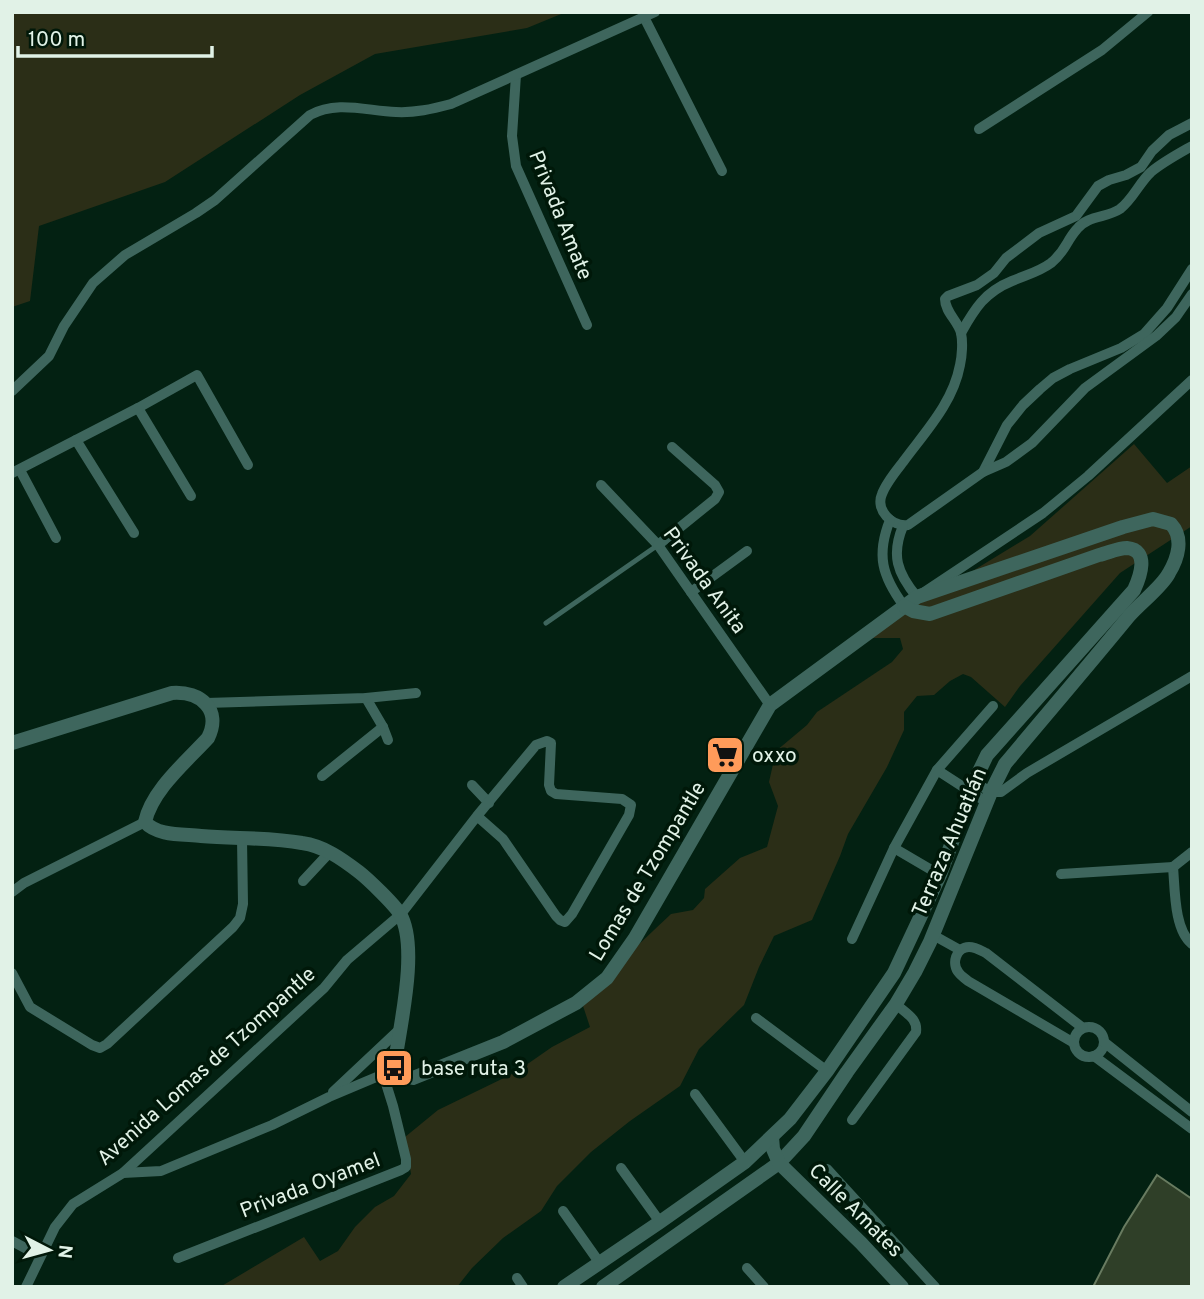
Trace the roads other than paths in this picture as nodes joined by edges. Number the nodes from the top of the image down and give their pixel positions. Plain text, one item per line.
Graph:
1 (1148, 12) edge
2 (649, 15) edge
3 (516, 75) junction
4 (1192, 123) edge
5 (979, 129) dead end
6 (1192, 146) edge
7 (1146, 170) junction
8 (722, 171) dead end
9 (1079, 220) junction
10 (1192, 269) edge
11 (977, 285) junction
12 (1192, 294) edge
13 (986, 295) junction
14 (1167, 308) junction
15 (1176, 317) junction
16 (587, 325) dead end
17 (961, 332) junction
18 (1192, 380) edge
19 (12, 391) edge
20 (138, 408) junction
21 (76, 440) junction
22 (671, 447) dead end
23 (248, 465) dead end
24 (16, 471) edge
25 (983, 472) junction
26 (601, 485) dead end
27 (191, 496) dead end
28 (895, 523) junction
29 (134, 533) dead end
30 (56, 538) dead end
31 (658, 545) junction
32 (747, 551) dead end
33 (691, 592) junction
34 (917, 597) junction
35 (904, 606) junction
36 (545, 623) dead end
37 (1192, 676) edge
38 (416, 693) dead end
39 (366, 698) junction
40 (206, 703) junction
41 (770, 705) junction
42 (993, 706) dead end
43 (383, 727) junction
44 (388, 740) dead end
45 (12, 743) edge
46 (937, 770) junction
47 (322, 776) dead end
48 (472, 785) dead end
49 (972, 787) junction
50 (989, 798) junction
51 (489, 803) junction
52 (477, 816) junction
53 (145, 822) junction
54 (243, 839) junction
55 (894, 848) junction
56 (330, 852) junction
57 (1192, 852) edge
58 (1173, 867) junction
59 (1061, 874) dead end
60 (940, 875) junction
61 (303, 881) dead end
62 (12, 892) edge
63 (401, 914) junction
64 (852, 939) dead end
65 (931, 939) junction
66 (1192, 944) edge
67 (958, 954) junction
68 (12, 973) edge
69 (896, 1004) junction
70 (756, 1018) dead end
71 (1083, 1027) junction
72 (400, 1029) junction
73 (1104, 1042) junction
74 (1074, 1043) junction
75 (1094, 1056) junction
76 (827, 1070) junction
77 (392, 1073) junction
78 (695, 1094) dead end
79 (329, 1097) junction
80 (1192, 1112) edge
81 (790, 1119) junction
82 (852, 1120) dead end
83 (1192, 1129) edge
84 (804, 1136) junction
85 (772, 1137) junction
86 (745, 1162) junction
87 (779, 1163) junction
88 (621, 1168) dead end
89 (827, 1170) dead end
90 (122, 1173) junction
91 (563, 1212) dead end
92 (660, 1222) junction
93 (12, 1241) edge
94 (40, 1256) junction
95 (178, 1258) dead end
96 (599, 1262) junction
97 (747, 1268) dead end
98 (26, 1287) edge
99 (564, 1287) edge
100 (603, 1287) edge
101 (764, 1287) edge
102 (902, 1287) edge
103 (935, 1287) edge

1 - 5 street
2 - 3 street
2 - 8 street
3 - 16 street, Privada Amate
3 - 19 street
4 - 7 street
6 - 7 street
7 - 9 street
7 - 9 street
9 - 11 street
9 - 13 street
10 - 14 street
11 - 13 street
11 - 17 street
12 - 15 street
13 - 17 street
14 - 15 street
14 - 25 street
15 - 25 street
17 - 28 street
18 - 34 street
20 - 21 street
20 - 23 street
20 - 27 street
21 - 24 street
21 - 29 street
22 - 31 street
24 - 30 street
25 - 28 street
26 - 31 street, Privada Anita
28 - 34 street
28 - 35 street
31 - 33 street, Privada Anita
31 - 36 lane
32 - 33 street
33 - 41 street, Privada Anita
34 - 35 street, Lomas de Tzompantle
34 - 50 street, Terraza Ahuatlán
35 - 41 street, Lomas de Tzompantle
35 - 49 street, Terraza Ahuatlán
37 - 50 street
38 - 39 street
39 - 40 street
39 - 43 street
40 - 45 street
40 - 53 street
41 - 77 street, Lomas de Tzompantle
42 - 46 street
43 - 44 street
43 - 47 street
46 - 49 street
46 - 55 street
48 - 51 street
49 - 50 street
49 - 60 street, Terraza Ahuatlán
50 - 65 street, Terraza Ahuatlán
51 - 52 street, Avenida Lomas de Tzompantle
51 - 52 street, Avenida Lomas de Tzompantle
52 - 63 street, Avenida Lomas de Tzompantle
53 - 54 street
53 - 62 street
54 - 56 street
54 - 68 street
55 - 60 street
55 - 64 street
56 - 61 street
56 - 63 street
57 - 58 street
58 - 59 street
58 - 66 street
60 - 76 street, Terraza Ahuatlán
63 - 72 street
63 - 90 street, Avenida Lomas de Tzompantle
65 - 67 street
65 - 69 street, Terraza Ahuatlán
67 - 71 street
67 - 74 street
69 - 82 street
69 - 84 street, Terraza Ahuatlán
70 - 76 street
71 - 73 street
71 - 74 street
72 - 77 street
72 - 79 street
73 - 75 street
73 - 80 street
74 - 75 street
75 - 83 street
76 - 81 street, Terraza Ahuatlán
77 - 79 street
77 - 95 street, Privada Oyamel
78 - 86 street
79 - 90 street
81 - 84 street
81 - 85 street, Terraza Ahuatlán
84 - 87 street, Terraza Ahuatlán
85 - 86 street, Terraza Ahuatlán
85 - 87 street
86 - 92 street, Terraza Ahuatlán
87 - 100 street, Terraza Ahuatlán
87 - 102 street, Calle Amates
88 - 92 street
89 - 103 street
90 - 94 street, Avenida Lomas de Tzompantle
91 - 96 street
92 - 96 street, Terraza Ahuatlán
93 - 94 street
94 - 98 street, Avenida Lomas de Tzompantle
96 - 99 street, Terraza Ahuatlán
97 - 101 street

